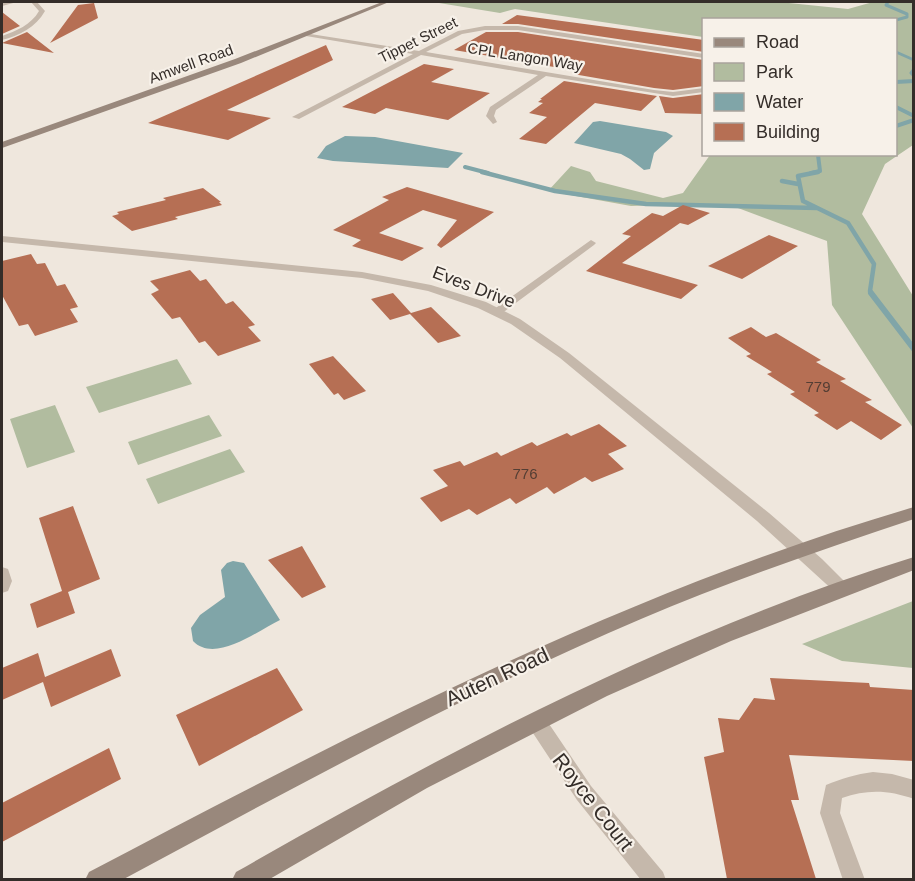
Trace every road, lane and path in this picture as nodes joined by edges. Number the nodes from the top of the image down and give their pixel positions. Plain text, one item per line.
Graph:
1 (14, 2) edge
2 (34, 2) edge
3 (386, 2) edge
4 (2, 4) edge
5 (306, 34) junction
6 (2, 38) edge
7 (419, 53) junction
8 (702, 56) edge
9 (544, 74) junction
10 (702, 90) edge
11 (296, 117) dead end
12 (493, 122) dead end
13 (2, 145) edge
14 (2, 239) edge
15 (591, 243) dead end
16 (498, 312) junction
17 (914, 513) edge
18 (802, 549) junction
19 (914, 563) edge
20 (2, 573) edge
21 (2, 587) edge
22 (842, 588) junction
23 (536, 721) junction
24 (914, 790) edge
25 (97, 879) edge
26 (244, 879) edge
27 (655, 879) edge
28 (854, 879) edge

1 - 4 street
2 - 6 street
3 - 5 street, Amwell Road
5 - 7 lane, CPL Langon Way
5 - 13 street, Amwell Road
7 - 8 lane, Tippet Street
7 - 9 lane, CPL Langon Way
7 - 11 lane, Tippet Street
9 - 10 lane, CPL Langon Way
9 - 12 lane
14 - 16 street, Eves Drive
15 - 16 lane
16 - 18 street, Eves Drive
17 - 18 street, Auten Road
18 - 22 street, Eves Drive
18 - 25 street, Auten Road
19 - 22 street
20 - 21 lane
22 - 23 street
23 - 26 street
23 - 27 lane, Royce Court
24 - 28 lane

